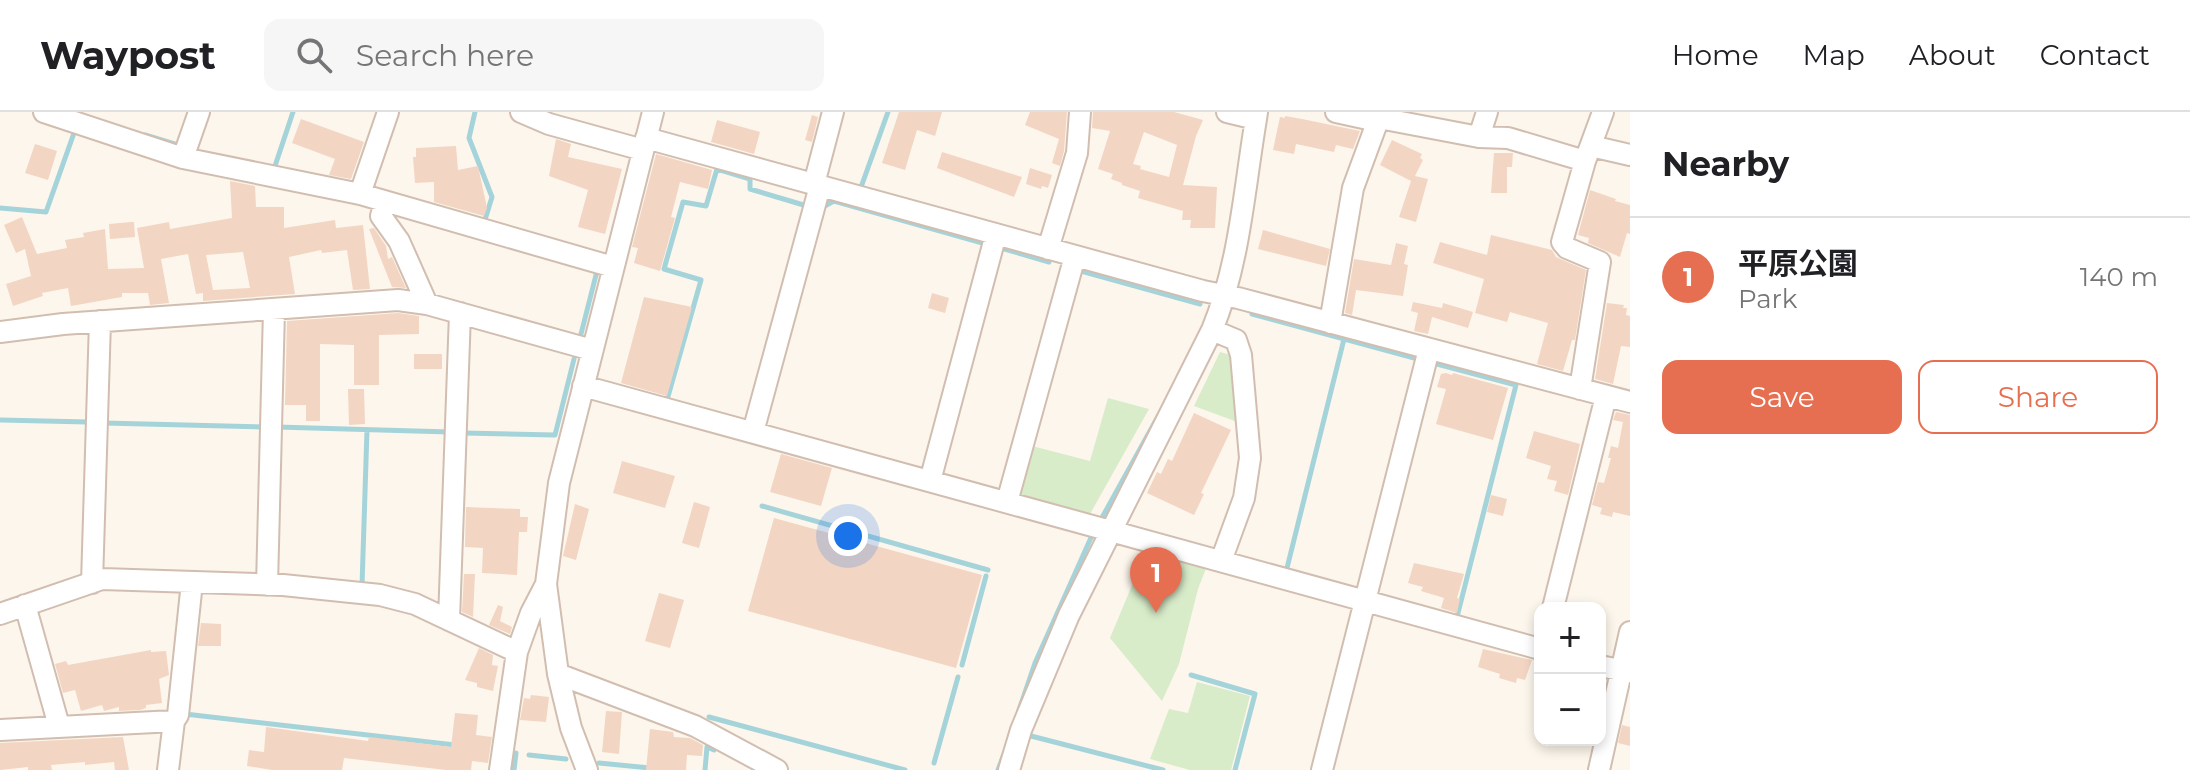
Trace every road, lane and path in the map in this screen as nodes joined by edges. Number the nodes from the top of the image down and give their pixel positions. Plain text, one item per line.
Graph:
1 (44, 112) edge
2 (199, 112) edge
3 (388, 112) edge
4 (521, 112) edge
5 (653, 112) edge
6 (833, 112) edge
7 (1080, 112) edge
8 (1336, 112) edge
9 (1487, 112) edge
10 (1603, 112) edge
11 (1245, 115) edge
12 (1379, 117) edge
13 (1479, 137) junction
14 (645, 144) junction
15 (1588, 153) junction
16 (1630, 155) edge
17 (183, 158) junction
18 (817, 185) junction
19 (360, 194) junction
20 (385, 202) junction
21 (996, 234) junction
22 (1048, 249) junction
23 (1075, 256) junction
24 (613, 267) junction
25 (1217, 295) junction
26 (427, 304) junction
27 (274, 310) junction
28 (460, 313) junction
29 (100, 321) junction
30 (1330, 323) junction
31 (1212, 330) junction
32 (0, 332) edge
33 (1429, 349) junction
34 (592, 350) junction
35 (583, 386) junction
36 (1580, 389) junction
37 (1606, 396) junction
38 (1630, 402) edge
39 (753, 432) junction
40 (930, 481) junction
41 (1007, 502) junction
42 (1101, 527) junction
43 (1221, 561) junction
44 (192, 582) junction
45 (92, 583) junction
46 (546, 584) junction
47 (267, 585) junction
48 (1365, 601) junction
49 (1554, 602) edge
50 (25, 605) junction
51 (0, 614) edge
52 (449, 620) junction
53 (1630, 632) edge
54 (1534, 647) edge
55 (517, 652) junction
56 (1606, 667) edge
57 (1626, 672) edge
58 (558, 674) junction
59 (174, 721) junction
60 (59, 726) junction
61 (0, 730) edge
62 (739, 760) edge
63 (168, 770) edge
64 (500, 770) edge
65 (587, 770) edge
66 (777, 770) edge
67 (1009, 770) edge
68 (1322, 770) edge
69 (1599, 770) edge

1 - 17 street
2 - 17 street
3 - 19 street
4 - 14 street
5 - 14 street
6 - 18 street
7 - 22 street
8 - 12 street
9 - 13 street
10 - 15 street
11 - 25 street
12 - 13 street
12 - 30 street
13 - 15 street
14 - 18 street
14 - 24 street
15 - 16 street
15 - 36 street
17 - 19 street
18 - 21 street
18 - 39 street
19 - 20 street
20 - 24 street
20 - 26 street
21 - 22 street
21 - 40 street
22 - 23 street
23 - 25 street
23 - 41 street
24 - 34 street
25 - 30 street
25 - 31 street
26 - 27 street
26 - 28 street
27 - 29 street
27 - 47 street
28 - 34 street
28 - 52 street
29 - 32 street
29 - 45 street
30 - 33 street
31 - 42 street
31 - 43 street
33 - 36 street
33 - 48 street
34 - 35 street
35 - 39 street
35 - 46 street
36 - 37 street
37 - 38 street
37 - 49 street
39 - 40 street
40 - 41 street
41 - 42 street
42 - 43 street
42 - 67 street
43 - 48 street
44 - 45 street
44 - 47 street
44 - 59 street
45 - 50 street
46 - 55 street
46 - 58 street
47 - 52 street
48 - 54 street
48 - 68 street
50 - 51 street
50 - 60 street
52 - 55 street
53 - 57 street
55 - 64 street
56 - 57 street
57 - 69 street
58 - 62 street
58 - 65 street
59 - 60 street
59 - 63 street
60 - 61 street
62 - 66 street

